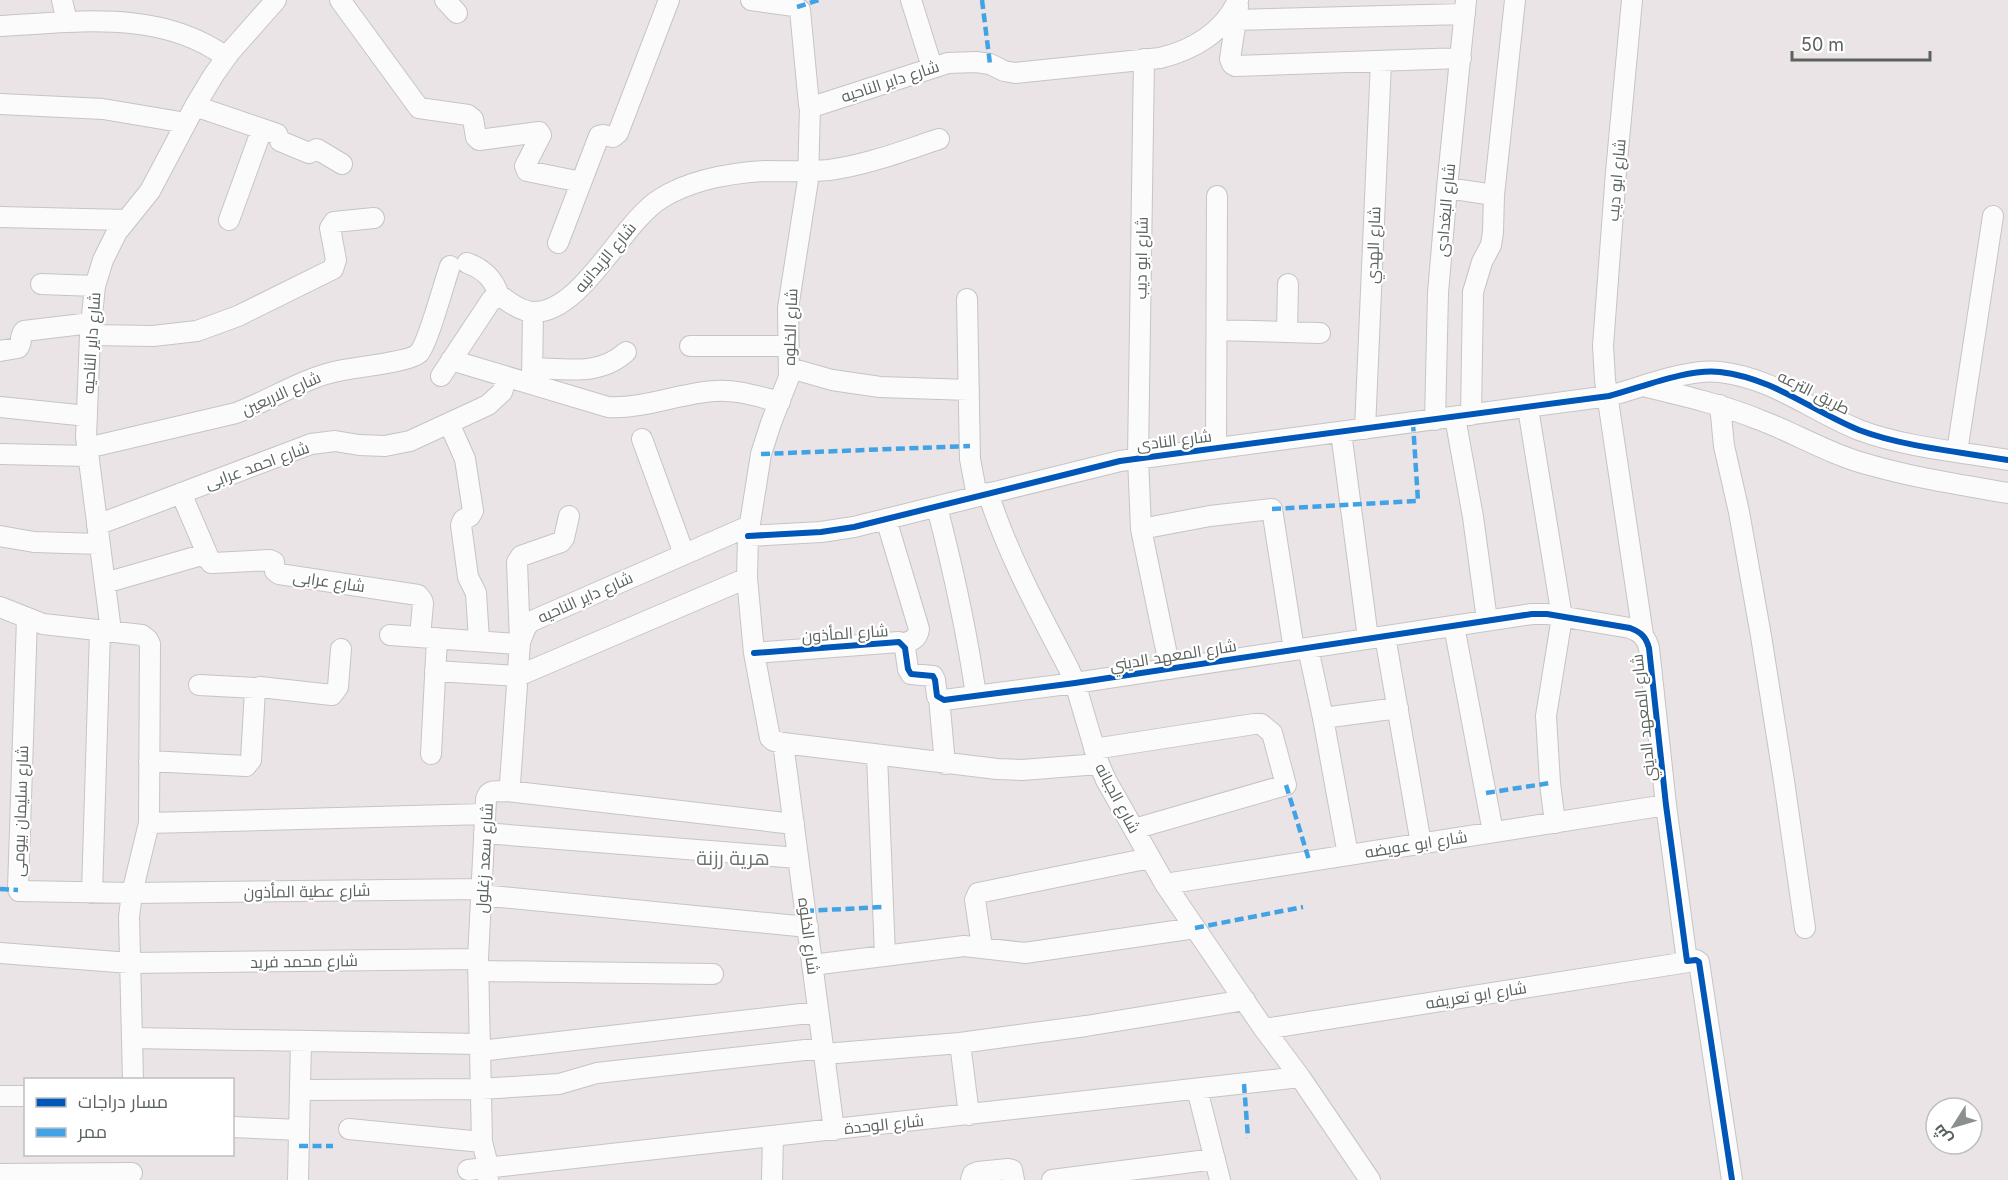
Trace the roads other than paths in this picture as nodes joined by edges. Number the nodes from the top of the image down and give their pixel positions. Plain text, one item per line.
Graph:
1 (62, 0) edge
2 (340, 0) edge
3 (669, 0) edge
4 (751, 0) edge
5 (911, 0) edge
6 (1238, 0) edge
7 (1515, 0) edge
8 (1632, 0) edge
9 (270, 3) edge
10 (1466, 7) edge
11 (1236, 20) junction
12 (67, 22) junction
13 (0, 26) edge
14 (226, 57) junction
15 (1461, 58) junction
16 (1144, 59) junction
17 (1381, 61) junction
18 (932, 67) junction
19 (0, 104) edge
20 (810, 107) junction
21 (190, 115) junction
22 (262, 129) junction
23 (939, 139) dead end
24 (342, 164) dead end
25 (808, 172) junction
26 (581, 182) junction
27 (1447, 188) junction
28 (1494, 195) junction
29 (1217, 196) dead end
30 (1993, 216) dead end
31 (0, 217) edge
32 (374, 218) dead end
33 (126, 220) junction
34 (229, 220) dead end
35 (558, 243) dead end
36 (41, 284) dead end
37 (1288, 284) dead end
38 (95, 286) junction
39 (498, 296) junction
40 (967, 299) dead end
41 (533, 312) junction
42 (90, 329) junction
43 (1217, 330) junction
44 (1287, 332) junction
45 (1320, 333) dead end
46 (690, 346) dead end
47 (788, 346) junction
48 (0, 351) edge
49 (626, 351) dead end
50 (790, 368) junction
51 (532, 376) junction
52 (507, 377) junction
53 (1646, 386) junction
54 (969, 390) junction
55 (1608, 396) junction
56 (780, 402) junction
57 (1720, 405) junction
58 (0, 407) edge
59 (1528, 408) junction
60 (87, 416) junction
61 (1463, 416) junction
62 (1435, 420) junction
63 (449, 423) junction
64 (1365, 429) junction
65 (1341, 432) junction
66 (642, 439) dead end
67 (1216, 448) junction
68 (87, 452) junction
69 (1957, 452) junction
70 (0, 454) edge
71 (1138, 458) junction
72 (2008, 460) edge
73 (181, 493) junction
74 (2008, 493) edge
75 (983, 494) junction
76 (937, 507) junction
77 (569, 516) dead end
78 (886, 519) junction
79 (1141, 529) junction
80 (749, 531) junction
81 (98, 534) junction
82 (0, 536) edge
83 (684, 554) junction
84 (211, 563) junction
85 (747, 578) junction
86 (105, 583) junction
87 (0, 607) edge
88 (1562, 617) junction
89 (27, 618) junction
90 (1487, 620) junction
91 (1454, 626) junction
92 (105, 631) junction
93 (390, 635) dead end
94 (1643, 635) junction
95 (429, 637) junction
96 (1376, 637) junction
97 (479, 640) junction
98 (520, 642) junction
99 (902, 644) junction
100 (341, 649) dead end
101 (1301, 649) junction
102 (754, 653) junction
103 (1170, 669) junction
104 (435, 670) junction
105 (518, 676) junction
106 (1075, 683) junction
107 (199, 685) dead end
108 (256, 688) junction
109 (976, 696) junction
110 (939, 698) junction
111 (1398, 708) junction
112 (1323, 718) junction
113 (783, 743) junction
114 (431, 754) dead end
115 (877, 755) junction
116 (1096, 757) junction
117 (149, 761) junction
118 (945, 764) junction
119 (507, 790) junction
120 (1666, 805) junction
121 (148, 823) junction
122 (485, 823) junction
123 (1555, 823) junction
124 (794, 824) junction
125 (1134, 829) junction
126 (1493, 832) junction
127 (1421, 844) junction
128 (1348, 855) junction
129 (798, 858) junction
130 (1150, 858) junction
131 (1165, 884) junction
132 (482, 892) junction
133 (92, 893) junction
134 (132, 893) junction
135 (808, 927) junction
136 (1195, 928) junction
137 (1804, 928) dead end
138 (982, 947) junction
139 (0, 953) edge
140 (885, 956) junction
141 (1688, 962) junction
142 (130, 963) junction
143 (479, 965) junction
144 (812, 965) junction
145 (713, 974) dead end
146 (1245, 1000) junction
147 (819, 1012) junction
148 (1264, 1029) junction
149 (132, 1038) junction
150 (300, 1041) junction
151 (960, 1043) junction
152 (480, 1048) junction
153 (823, 1051) junction
154 (1300, 1077) junction
155 (133, 1078) edge
156 (480, 1089) junction
157 (1197, 1089) junction
158 (300, 1090) junction
159 (1, 1096) edge
160 (24, 1096) edge
161 (969, 1115) junction
162 (234, 1127) edge
163 (349, 1129) dead end
164 (299, 1130) junction
165 (834, 1130) junction
166 (773, 1136) junction
167 (482, 1142) junction
168 (1215, 1159) junction
169 (133, 1169) edge
170 (0, 1174) edge
171 (478, 1175) edge
172 (298, 1180) edge
173 (772, 1180) edge
174 (971, 1180) edge
175 (1014, 1180) edge
176 (1052, 1180) edge
177 (1220, 1180) edge
178 (1370, 1180) edge
179 (1732, 1180) edge

1 - 12 street
2 - 26 street
3 - 26 street
4 - 20 street
5 - 18 street
6 - 11 street
6 - 16 street, شارع داير الناحيه
7 - 28 street
8 - 55 street, شارع ابو ديب
9 - 14 street, شارع داير الناحيه
10 - 11 street
10 - 15 street, شارع البغدادى
11 - 17 street
12 - 13 street
12 - 14 street
14 - 21 street, شارع داير الناحيه
15 - 17 street
15 - 27 street, شارع البغدادى
16 - 18 street, شارع داير الناحيه
16 - 71 street, شارع ابو ديب
17 - 64 street, شارع الهدي
18 - 20 street, شارع داير الناحيه
19 - 21 street
20 - 25 street, شارع الخلوه
21 - 22 street
21 - 33 street, شارع داير الناحيه
22 - 24 street
22 - 34 street
23 - 25 street, شارع الزيدانيه
25 - 41 street, شارع الزيدانيه
25 - 47 street, شارع الخلوه
26 - 35 street
27 - 28 street
27 - 62 street, شارع البغدادى
28 - 61 street
29 - 43 street
30 - 69 street
31 - 33 street
32 - 42 street
33 - 38 street, شارع داير الناحيه
36 - 38 street
37 - 44 street
38 - 42 street, شارع داير الناحيه
39 - 41 street
39 - 52 street
39 - 68 street, شارع الاربعين
40 - 54 street, شارع الجبانه
41 - 51 street
42 - 48 street
42 - 60 street, شارع داير الناحيه
43 - 44 street
43 - 67 street
44 - 45 street
46 - 47 street
47 - 50 street, شارع الخلوه
49 - 51 street
50 - 54 street
50 - 56 street, شارع الخلوه
51 - 52 street
51 - 56 street
52 - 63 street, شارع احمد عرابى
53 - 55 street, طريق الترعه
53 - 57 street, طريق الترعه
53 - 69 street, طريق الترعه
54 - 75 street, شارع الجبانه
55 - 59 street, شارع النادى
55 - 94 street, شارع ابو ديب
56 - 80 street, شارع الخلوه
57 - 74 street, طريق الترعه
57 - 137 street
58 - 60 street
59 - 61 street, شارع النادى
59 - 88 street
60 - 68 street, شارع داير الناحيه
61 - 62 street, شارع النادى
61 - 90 street
62 - 64 street, شارع النادى
63 - 73 street, شارع احمد عرابى
63 - 97 street
64 - 65 street, شارع النادى
65 - 67 street, شارع النادى
65 - 96 street
66 - 83 street
67 - 71 street, شارع النادى
68 - 70 street, شارع الاربعين
68 - 81 street, شارع داير الناحيه
69 - 72 street, طريق الترعه
71 - 75 street, شارع النادى
71 - 79 street, شارع ابو ديب
73 - 81 street, شارع احمد عرابى
73 - 84 street
75 - 76 street, شارع النادى
75 - 106 street, شارع الجبانه
76 - 78 street, شارع النادى
76 - 109 street
77 - 98 street, شارع سعد زغلول
78 - 80 street, شارع النادى
78 - 99 street
79 - 101 street
79 - 103 street, شارع ابو ديب
80 - 83 street, شارع داير الناحيه
80 - 85 street, شارع الخلوه
81 - 82 street
81 - 86 street, شارع داير الناحيه
83 - 98 street, شارع داير الناحيه
84 - 86 street, شارع عرابى
84 - 95 street, شارع عرابى
85 - 102 street, شارع الخلوه
85 - 105 street
86 - 92 street, شارع داير الناحيه
87 - 89 street
88 - 90 street, شارع المعهد الديني
88 - 94 street, شارع المعهد الديني
88 - 123 street
89 - 92 street
89 - 133 street, شارع سليمان بيومى
90 - 91 street, شارع المعهد الديني
91 - 96 street, شارع المعهد الديني
91 - 126 street
92 - 117 street
92 - 133 street, شارع داير الناحيه
93 - 95 street
94 - 120 street, شارع المعهد الديني
95 - 97 street
95 - 104 street
96 - 101 street, شارع المعهد الديني
96 - 111 street
97 - 98 street
98 - 105 street, شارع سعد زغلول
99 - 102 street, شارع المأذون
99 - 110 street, شارع المأذون
100 - 108 street
101 - 103 street, شارع المعهد الديني
101 - 112 street
102 - 113 street, شارع الخلوه
103 - 106 street, شارع المعهد الديني
104 - 105 street
104 - 114 street
105 - 119 street, شارع سعد زغلول
106 - 109 street
106 - 116 street, شارع الجبانه
107 - 108 street
108 - 117 street
109 - 110 street
110 - 118 street
111 - 112 street
111 - 127 street
112 - 128 street
113 - 115 street
113 - 124 street, شارع الخلوه
115 - 118 street
115 - 140 street
116 - 118 street
116 - 125 street, شارع الجبانه
116 - 125 street
117 - 121 street
119 - 122 street, شارع سعد زغلول
119 - 124 street
120 - 123 street, شارع ابو عويضه
120 - 141 street, شارع المعهد الديني
121 - 122 street
121 - 134 street
122 - 129 street
122 - 132 street, شارع سعد زغلول
123 - 126 street, شارع ابو عويضه
124 - 129 street, شارع الخلوه
125 - 130 street, شارع الجبانه
126 - 127 street, شارع ابو عويضه
127 - 128 street, شارع ابو عويضه
128 - 131 street, شارع ابو عويضه
129 - 135 street, شارع الخلوه
130 - 131 street, شارع الجبانه
130 - 138 street
131 - 136 street, شارع الجبانه
132 - 134 street, شارع عطية المأذون
132 - 135 street, شارع عطية المأذون
132 - 143 street, شارع سعد زغلول
133 - 134 street, شارع سليمان بيومى
134 - 142 street
135 - 144 street, شارع الخلوه
136 - 138 street
136 - 146 street, شارع الجبانه
138 - 140 street
139 - 142 street, شارع محمد فريد
140 - 144 street
141 - 148 street, شارع ابو تعريفه
141 - 179 street, شارع المعهد الديني
142 - 143 street, شارع محمد فريد
142 - 149 street
143 - 145 street, شارع محمد فريد
143 - 152 street, شارع سعد زغلول
144 - 147 street, شارع الخلوه
146 - 148 street, شارع الجبانه
146 - 151 street
147 - 152 street
147 - 153 street, شارع الخلوه
148 - 154 street, شارع الجبانه
149 - 150 street
149 - 155 street
150 - 152 street
150 - 158 street
151 - 153 street
151 - 161 street
152 - 156 street, شارع سعد زغلول
153 - 156 street
153 - 165 street, شارع الخلوه
154 - 157 street, شارع الوحدة
154 - 178 street, شارع الجبانه
156 - 158 street
156 - 167 street, شارع سعد زغلول
157 - 161 street, شارع الوحدة
157 - 168 street
158 - 164 street
159 - 160 street
161 - 165 street, شارع الوحدة
162 - 164 street
163 - 167 street
164 - 172 street
165 - 166 street, شارع الوحدة
166 - 171 street, شارع الوحدة
166 - 173 street
167 - 171 street, شارع سعد زغلول
168 - 176 street
168 - 177 street
169 - 170 street
174 - 175 street

